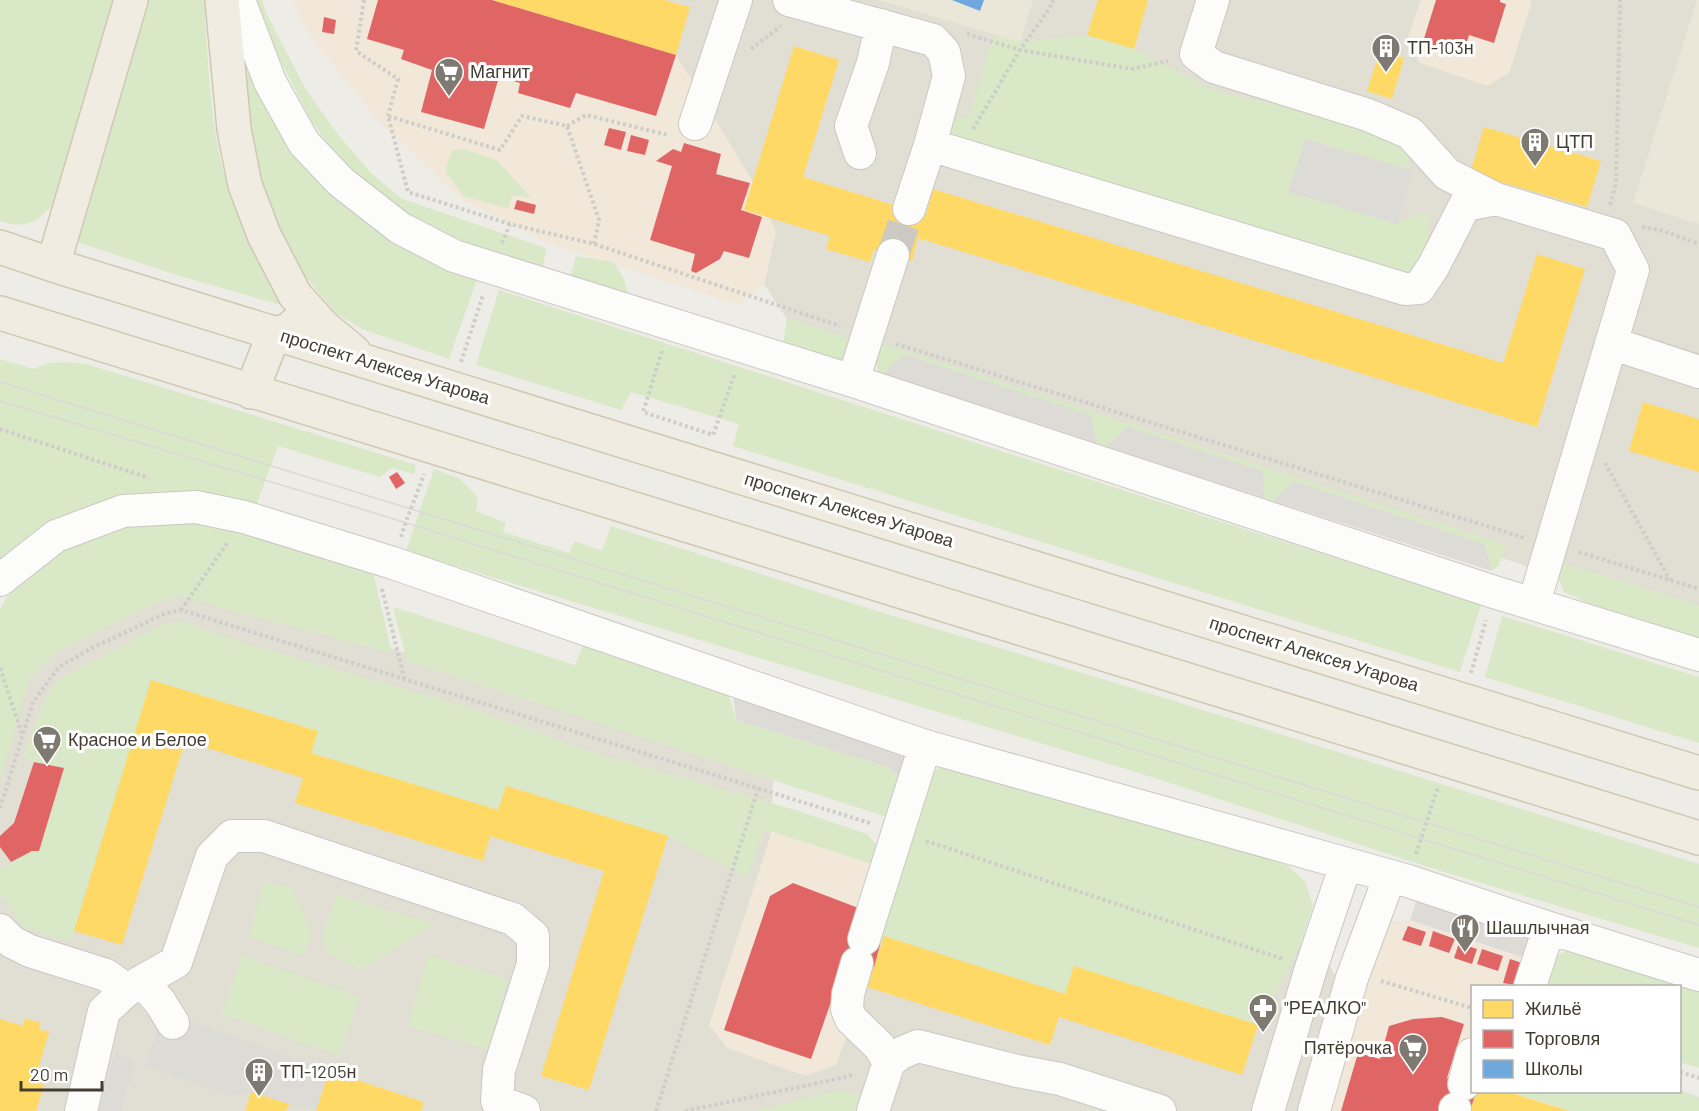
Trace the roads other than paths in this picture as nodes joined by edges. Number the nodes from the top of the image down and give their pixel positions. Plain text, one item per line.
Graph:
1 (131, 0) edge
2 (222, 0) edge
3 (239, 0) edge
4 (735, 0) edge
5 (789, 0) edge
6 (1213, 0) edge
7 (881, 26) junction
8 (695, 124) dead end
9 (944, 149) junction
10 (860, 153) dead end
11 (1496, 199) junction
12 (909, 210) tunnel mouth
13 (0, 247) edge
14 (893, 255) tunnel mouth
15 (53, 265) junction
16 (295, 295) junction
17 (0, 313) edge
18 (274, 334) junction
19 (1611, 343) junction
20 (364, 361) junction
21 (1699, 372) edge
22 (853, 381) junction
23 (251, 392) junction
24 (0, 580) edge
25 (1534, 603) junction
26 (1699, 655) edge
27 (925, 746) junction
28 (1699, 773) edge
29 (1699, 838) edge
30 (1346, 864) junction
31 (1390, 876) junction
32 (1549, 928) junction
33 (0, 930) edge
34 (1699, 975) edge
35 (135, 985) junction
36 (1531, 985) edge
37 (173, 1023) dead end
38 (1471, 1060) edge
39 (889, 1062) junction
40 (1458, 1101) edge
41 (504, 1108) edge
42 (81, 1111) edge
43 (873, 1111) edge
44 (1160, 1111) edge
45 (1268, 1111) edge
46 (1314, 1111) edge

1 - 15 main road
2 - 16 main road
3 - 22 street
4 - 8 street
5 - 7 street
6 - 11 street
7 - 9 street
7 - 10 street
9 - 11 street
9 - 12 street
11 - 19 street
13 - 15 main road, проспект Алексея Угарова
14 - 22 street
15 - 18 main road, проспект Алексея Угарова
16 - 18 main road
16 - 20 main road
17 - 23 main road
18 - 20 main road, проспект Алексея Угарова
18 - 23 main road
19 - 21 street
19 - 25 street
20 - 28 main road, проспект Алексея Угарова
22 - 25 street
23 - 29 main road
24 - 27 street
25 - 26 street
27 - 30 street
27 - 39 street
30 - 31 street
30 - 45 street
31 - 32 street
31 - 46 street
32 - 34 street
32 - 36 street
33 - 35 street
35 - 37 street
35 - 41 street
35 - 42 street
38 - 40 street
39 - 43 street
39 - 44 street

